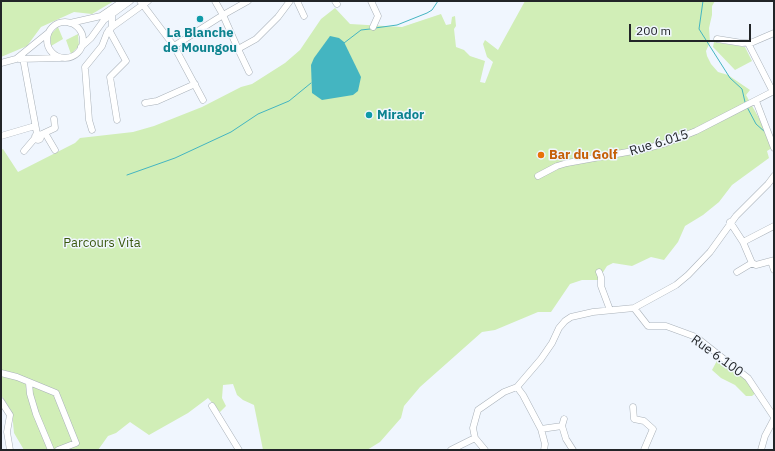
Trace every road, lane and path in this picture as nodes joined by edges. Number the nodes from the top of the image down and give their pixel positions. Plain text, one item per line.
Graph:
1 (123, 1) edge
2 (130, 1) edge
3 (148, 1) edge
4 (215, 1) edge
5 (248, 1) edge
6 (290, 1) edge
7 (297, 1) edge
8 (371, 1) edge
9 (141, 3) edge
10 (112, 14) junction
11 (223, 15) junction
12 (304, 16) dead end
13 (70, 23) junction
14 (373, 27) dead end
15 (110, 29) junction
16 (48, 33) junction
17 (774, 33) edge
18 (717, 39) dead end
19 (748, 43) junction
20 (174, 46) junction
21 (82, 47) junction
22 (238, 49) junction
23 (22, 58) junction
24 (62, 58) junction
25 (16, 59) junction
26 (1, 63) edge
27 (249, 72) dead end
28 (194, 84) junction
29 (774, 92) edge
30 (203, 100) dead end
31 (756, 101) junction
32 (146, 103) dead end
33 (54, 119) dead end
34 (117, 120) dead end
35 (35, 126) junction
36 (92, 130) dead end
37 (1, 136) edge
38 (38, 136) junction
39 (23, 141) dead end
40 (774, 148) edge
41 (55, 150) dead end
42 (24, 151) dead end
43 (538, 176) dead end
44 (774, 176) edge
45 (730, 222) junction
46 (774, 226) edge
47 (743, 242) junction
48 (772, 261) edge
49 (752, 263) junction
50 (774, 270) edge
51 (599, 272) dead end
52 (737, 272) dead end
53 (634, 308) junction
54 (610, 310) junction
55 (1, 373) edge
56 (29, 382) junction
57 (517, 387) junction
58 (1, 400) edge
59 (212, 406) dead end
60 (633, 407) dead end
61 (774, 418) edge
62 (564, 419) dead end
63 (562, 426) junction
64 (541, 428) junction
65 (475, 438) junction
66 (10, 450) edge
67 (51, 450) edge
68 (58, 450) edge
69 (239, 450) edge
70 (451, 450) edge
71 (485, 450) edge
72 (544, 450) edge
73 (573, 450) edge
74 (644, 450) edge
75 (761, 450) edge

1 - 13 street
2 - 10 street
3 - 9 street
4 - 11 street
5 - 11 street
6 - 22 street
7 - 12 street
8 - 14 street
9 - 15 street
9 - 20 street
10 - 15 street
10 - 21 street
11 - 20 street
11 - 22 street
13 - 16 street
13 - 21 street
15 - 34 street
15 - 36 street
16 - 24 street
16 - 25 street
17 - 19 street
18 - 19 street
19 - 29 street
20 - 28 street
21 - 24 street
22 - 27 street
23 - 24 street
23 - 25 street
23 - 35 street
25 - 26 street
28 - 30 street
28 - 32 street
29 - 31 street, Rue 6.015
31 - 40 street
31 - 43 street, Rue 6.015
33 - 38 street
35 - 37 street
35 - 38 street
38 - 39 street
38 - 41 street
38 - 42 street
44 - 45 street
45 - 47 street
45 - 53 street
46 - 47 street
47 - 49 street
48 - 49 street
48 - 50 street
49 - 52 street
51 - 54 street
53 - 54 street
53 - 61 street, Rue 6.100
54 - 57 street
55 - 56 street
56 - 67 street
56 - 68 street
57 - 64 street
57 - 65 street
58 - 66 street
59 - 69 street
60 - 74 street
61 - 75 street
62 - 63 street
63 - 64 street
63 - 73 street
64 - 72 street
65 - 70 street
65 - 71 street

